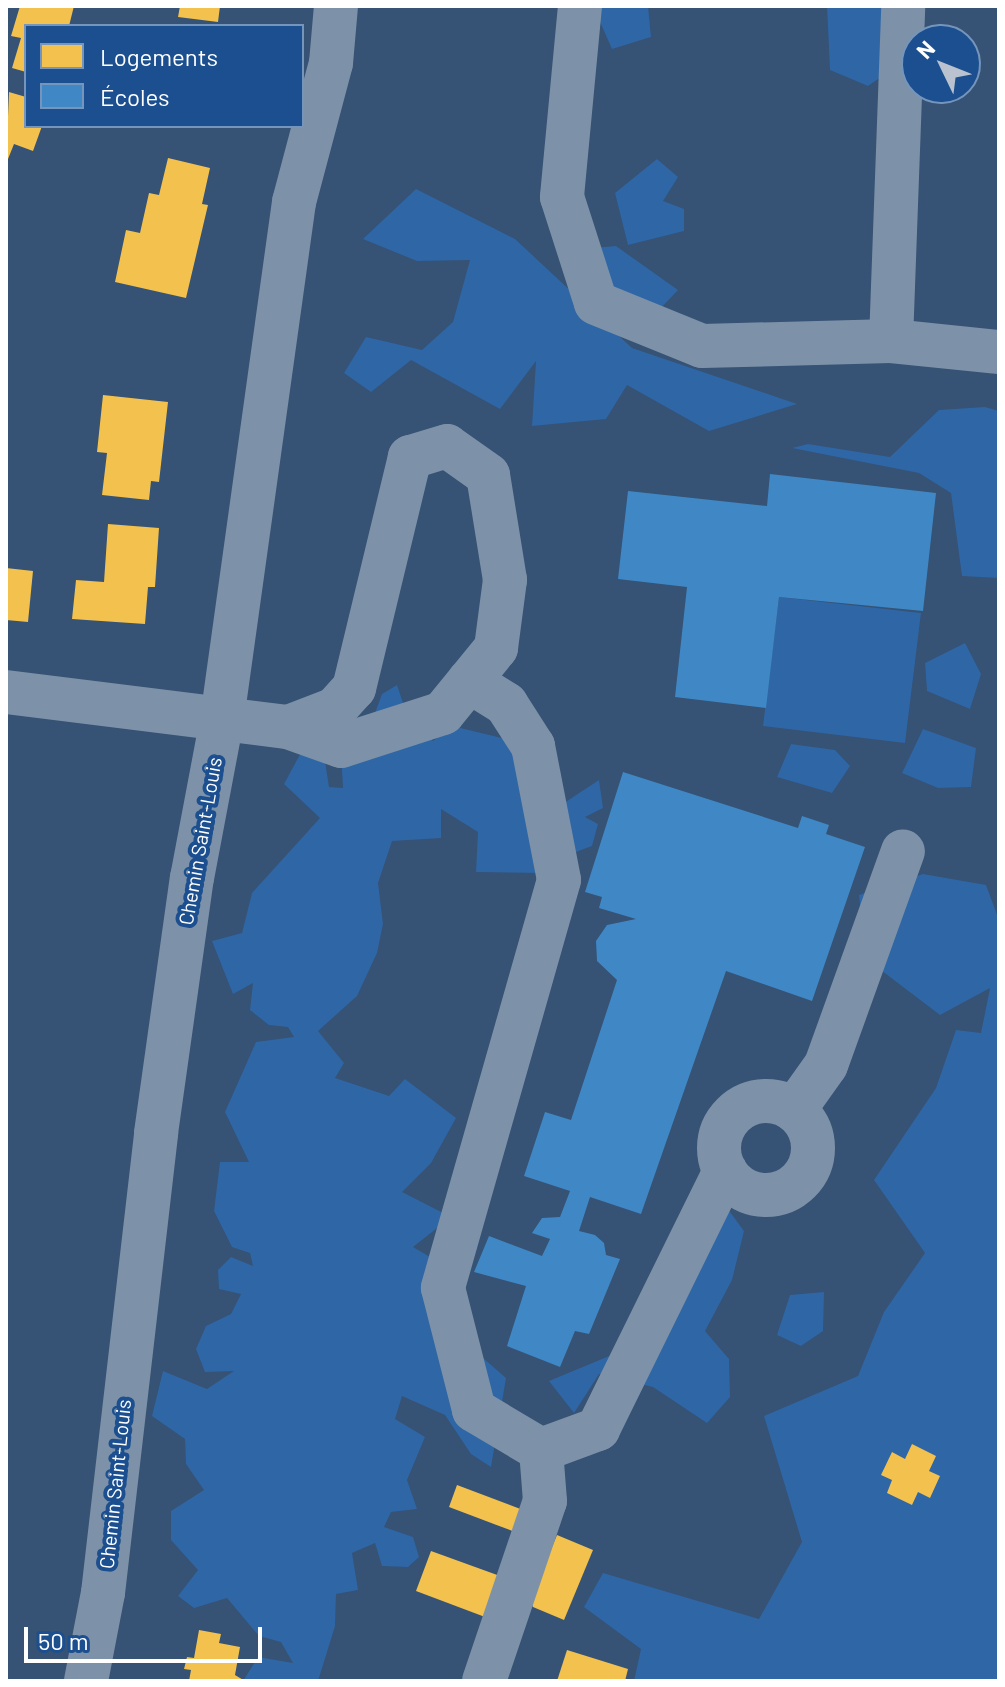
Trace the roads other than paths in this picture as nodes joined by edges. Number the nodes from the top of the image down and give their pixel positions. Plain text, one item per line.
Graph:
1 (336, 6) edge
2 (580, 6) edge
3 (903, 6) edge
4 (891, 341) junction
5 (999, 352) edge
6 (469, 681) junction
7 (6, 692) edge
8 (222, 719) junction
9 (288, 727) junction
10 (903, 851) dead end
11 (794, 1110) junction
12 (725, 1171) junction
13 (541, 1450) junction
14 (86, 1681) edge
15 (484, 1681) edge

1 - 8 street, Chemin Saint-Louis
2 - 4 street
3 - 4 street
4 - 5 street
6 - 9 street
6 - 9 street
6 - 13 street
7 - 8 street
8 - 9 street
8 - 14 street, Chemin Saint-Louis
10 - 11 street
11 - 12 street
11 - 12 street
12 - 13 street
13 - 15 street

